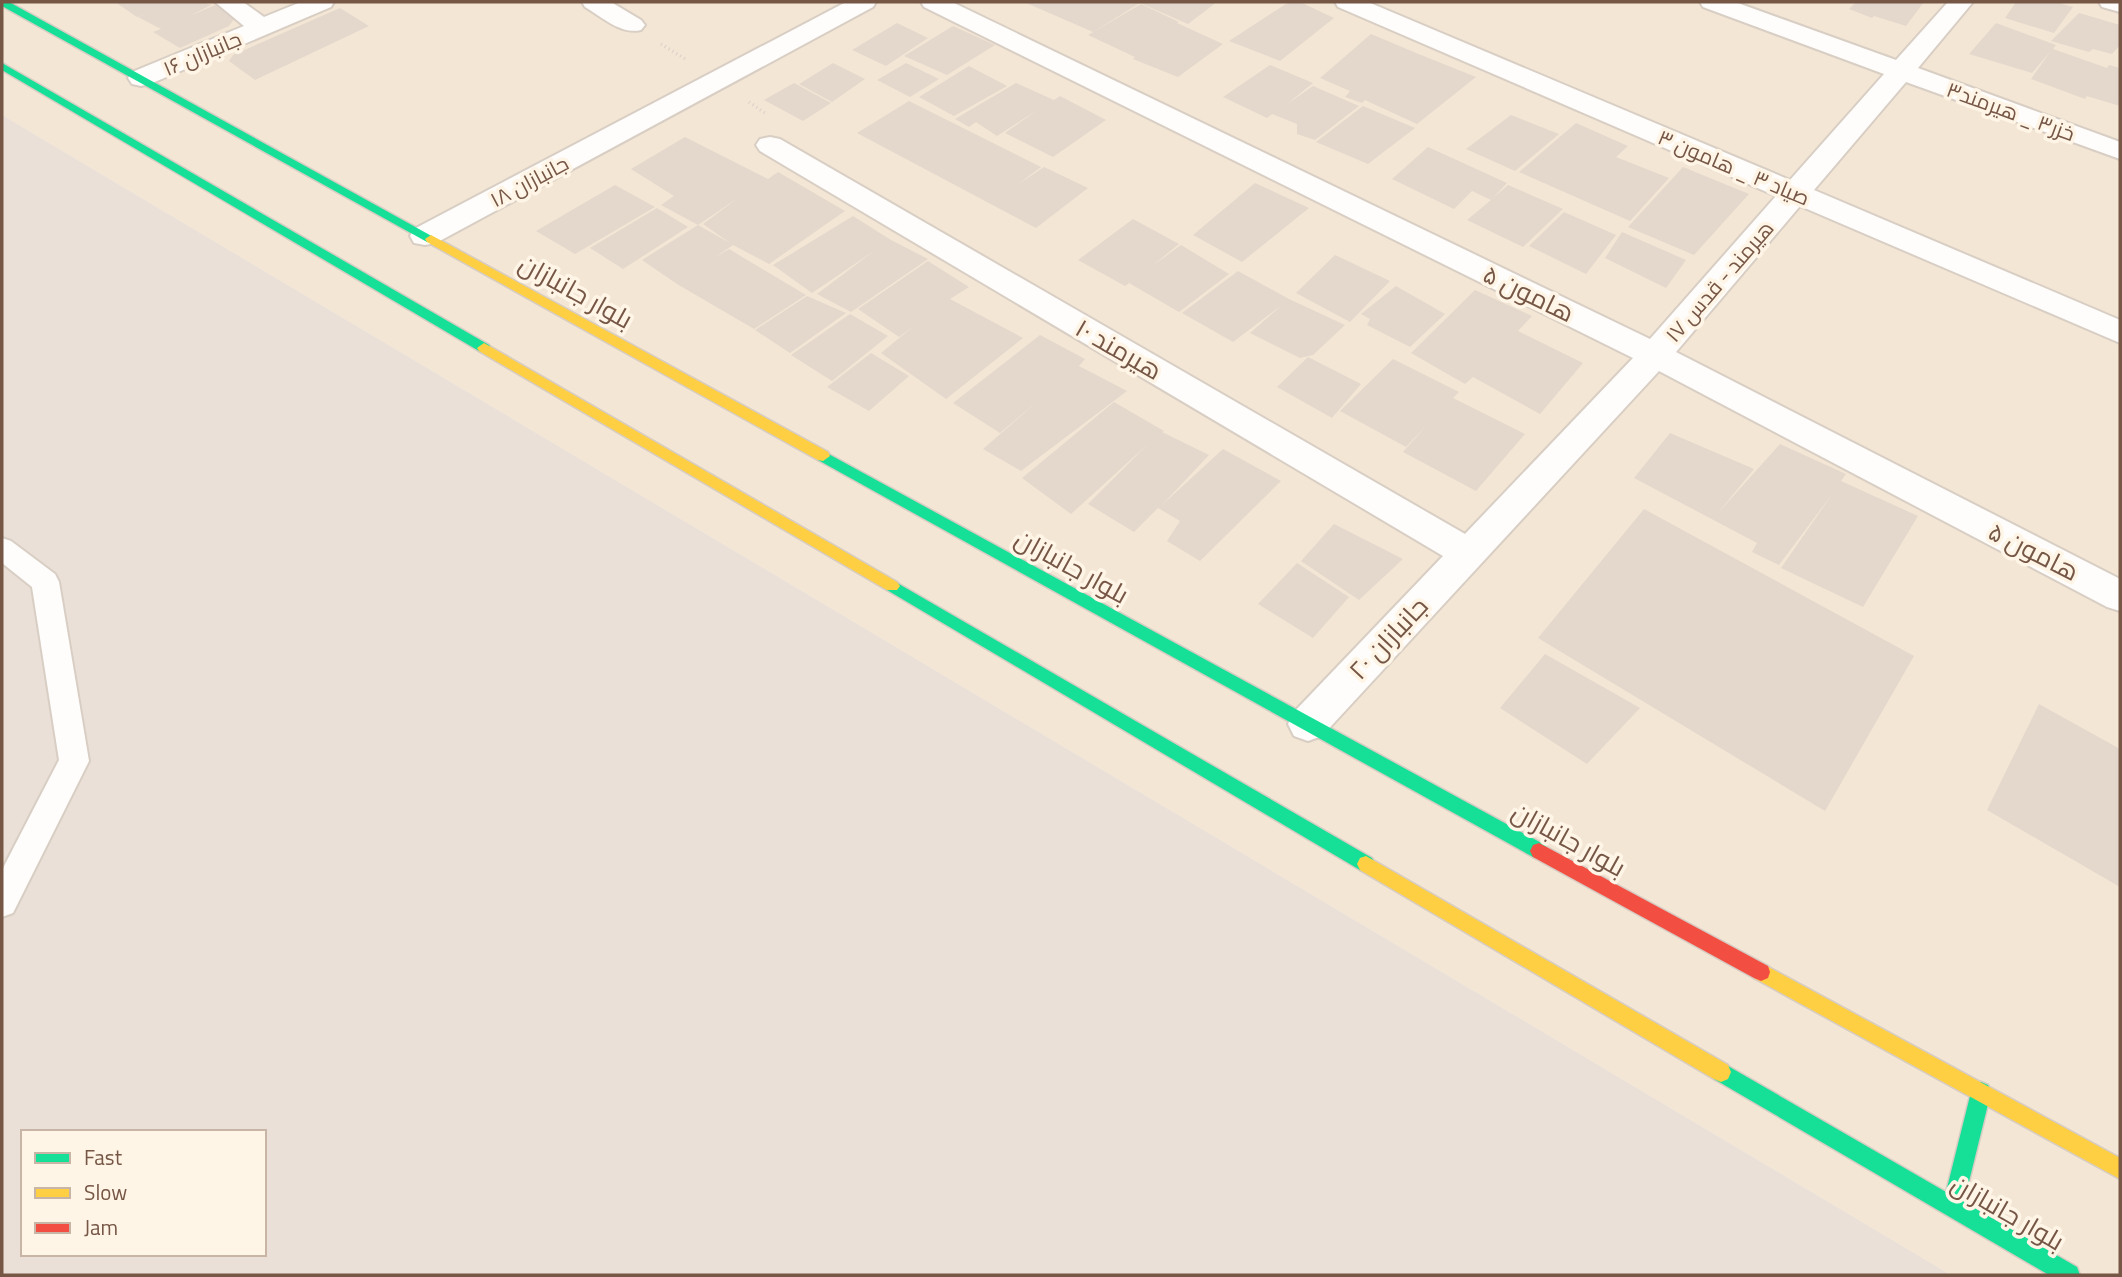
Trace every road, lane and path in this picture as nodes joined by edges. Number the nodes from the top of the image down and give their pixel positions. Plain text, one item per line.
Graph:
1 (2, 2) edge
2 (227, 2) edge
3 (322, 2) edge
4 (594, 2) edge
5 (864, 2) edge
6 (933, 2) edge
7 (1347, 2) edge
8 (1713, 2) edge
9 (1962, 2) edge
10 (2111, 2) edge
11 (2120, 5) edge
12 (632, 25) joint
13 (264, 27) junction
14 (2, 66) edge
15 (1901, 71) junction
16 (141, 78) junction
17 (719, 80) junction
18 (771, 145) dead end
19 (2120, 151) edge
20 (1795, 193) junction
21 (425, 236) junction
22 (2120, 332) edge
23 (1654, 355) junction
24 (2, 548) edge
25 (1468, 553) junction
26 (2120, 596) edge
27 (1308, 724) junction
28 (2, 902) edge
29 (1981, 1093) junction
30 (2120, 1169) edge
31 (1952, 1209) junction
32 (2069, 1275) edge

1 - 16 street, بلوار جانبازان
2 - 13 street
3 - 13 street, جانبازان ۱۶
4 - 12 street
5 - 17 street, جانبازان ۱۸
6 - 23 street, هامون ۵
7 - 20 street, صیاد ۳ _ هامون ۳
8 - 15 street, خزر۳ _ هیرمند۳
9 - 15 street, هیرمند - قدس ۱۷
10 - 11 street
12 - 17 path
13 - 16 street, جانبازان ۱۶
14 - 31 street, بلوار جانبازان
15 - 19 street, خزر۳ _ هیرمند۳
15 - 20 street, هیرمند - قدس ۱۷
16 - 21 street, بلوار جانبازان
17 - 21 street, جانبازان ۱۸
18 - 25 street, هیرمند ۱۰
20 - 22 street, صیاد ۳ _ هامون ۳
20 - 23 street, هیرمند - قدس ۱۷
21 - 27 street, بلوار جانبازان
23 - 25 street, هیرمند - قدس ۱۷
23 - 26 street, هامون ۵
24 - 28 lane
25 - 27 street, جانبازان ۲۰
27 - 29 street, بلوار جانبازان
29 - 30 street, بلوار جانبازان
29 - 31 street
31 - 32 street, بلوار جانبازان

